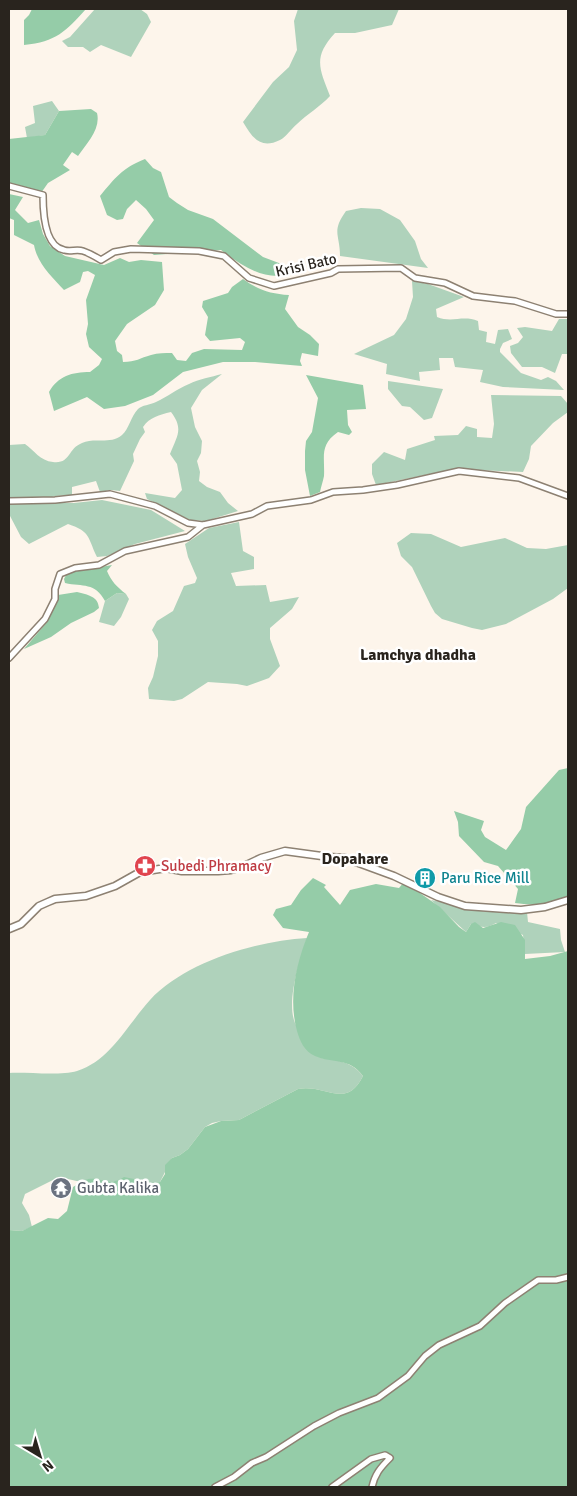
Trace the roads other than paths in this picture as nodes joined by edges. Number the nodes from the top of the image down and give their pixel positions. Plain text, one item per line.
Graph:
1 (9, 186) edge
2 (568, 314) edge
3 (568, 496) edge
4 (9, 501) edge
5 (203, 526) junction
6 (9, 658) edge
7 (568, 900) edge
8 (9, 929) edge
9 (568, 1277) edge
10 (215, 1487) edge
11 (332, 1487) edge
12 (372, 1487) edge

1 - 2 street, Krisi Bato
3 - 5 street
4 - 5 street
5 - 6 street
7 - 8 street
9 - 10 street
11 - 12 street

